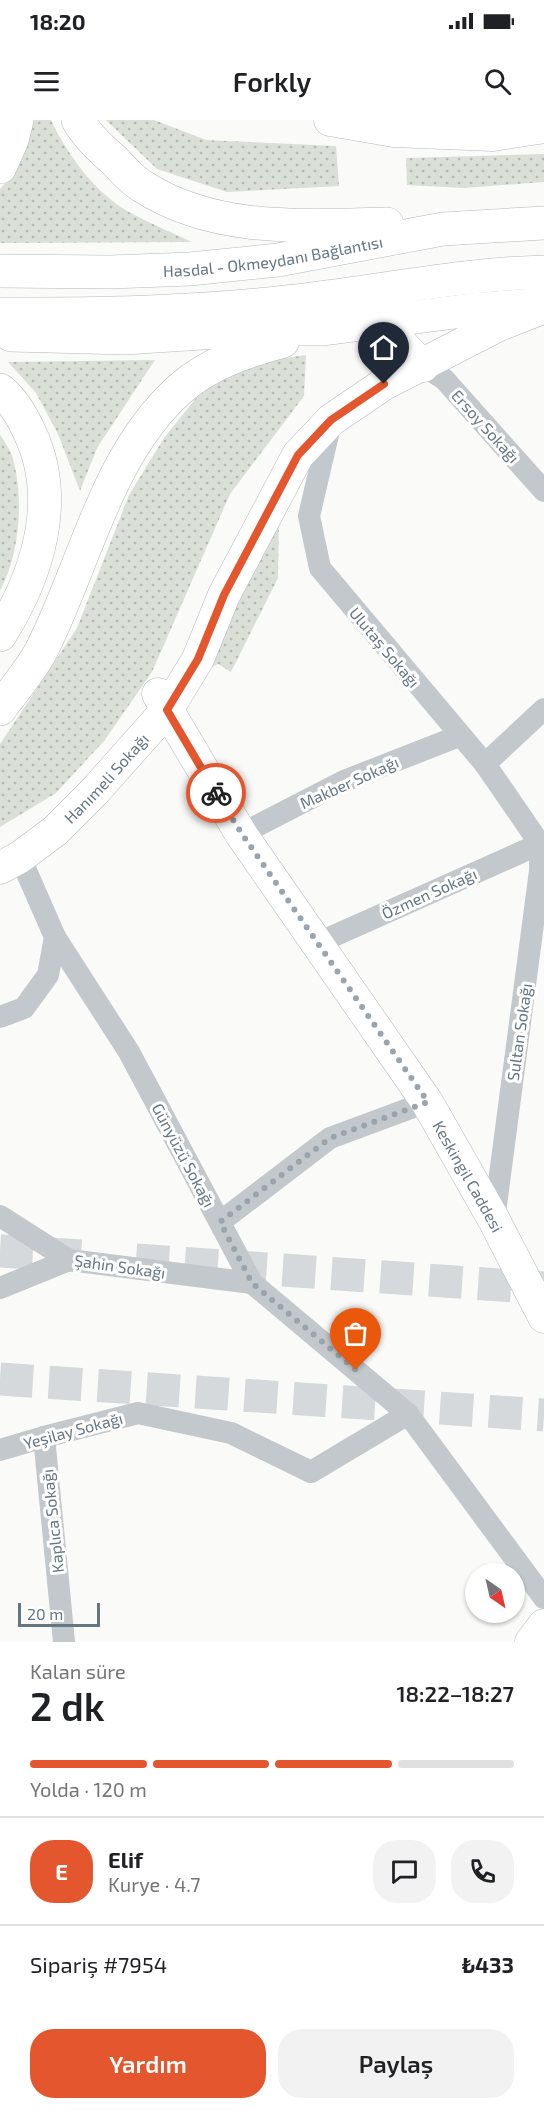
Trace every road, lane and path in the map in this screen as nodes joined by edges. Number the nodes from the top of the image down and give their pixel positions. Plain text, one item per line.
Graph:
1 (17, 120) edge
2 (78, 120) edge
3 (330, 120) edge
4 (422, 126) edge
5 (544, 127) edge
6 (0, 167) edge
7 (544, 223) edge
8 (443, 229) junction
9 (0, 271) edge
10 (544, 272) edge
11 (544, 306) edge
12 (0, 314) edge
13 (380, 322) junction
14 (323, 329) junction
15 (0, 334) edge
16 (414, 358) junction
17 (0, 390) edge
18 (331, 420) junction
19 (544, 491) edge
20 (0, 635) edge
21 (162, 700) junction
22 (0, 709) edge
23 (544, 709) edge
24 (459, 736) junction
25 (485, 764) junction
26 (242, 834) junction
27 (543, 844) edge
28 (8, 853) edge
29 (55, 937) junction
30 (318, 943) junction
31 (0, 1017) edge
32 (428, 1102) junction
33 (0, 1216) edge
34 (494, 1220) junction
35 (220, 1222) junction
36 (69, 1260) junction
37 (252, 1283) junction
38 (0, 1288) edge
39 (544, 1317) edge
40 (408, 1414) junction
41 (44, 1437) junction
42 (0, 1450) edge
43 (544, 1598) edge
44 (544, 1625) edge
45 (64, 1642) edge
46 (531, 1642) edge

1 - 6 highway
2 - 8 highway
3 - 4 main road
4 - 5 main road
7 - 8 highway, Hasdal - Okmeydanı Bağlantısı
8 - 9 highway, Hasdal - Okmeydanı Bağlantısı
10 - 12 highway
11 - 13 highway
11 - 16 main road
13 - 14 highway
13 - 16 main road
14 - 15 highway
14 - 22 highway
16 - 18 main road, Hanımeli Sokağı
16 - 19 street, Ersoy Sokağı
16 - 21 main road, Hanımeli Sokağı
17 - 20 highway
18 - 21 main road, Hanımeli Sokağı
18 - 24 street, Ulutaş Sokağı
21 - 26 main road, Keskingil Caddesi
21 - 28 main road, Hanımeli Sokağı
23 - 25 street
24 - 25 street, Ulutaş Sokağı
24 - 26 street, Makber Sokağı
25 - 27 street, Ulutaş Sokağı
26 - 30 main road, Keskingil Caddesi
27 - 30 street, Özmen Sokağı
27 - 34 street, Sultan Sokağı
28 - 29 street, Günyüzü Sokağı
29 - 31 street
29 - 35 street, Günyüzü Sokağı
30 - 32 main road, Keskingil Caddesi
32 - 34 main road, Keskingil Caddesi
32 - 35 street
33 - 36 street, Şahin Sokağı
34 - 39 main road, Keskingil Caddesi
35 - 37 street, Günyüzü Sokağı
36 - 37 street, Şahin Sokağı
36 - 38 street
37 - 40 street, Günyüzü Sokağı
40 - 41 street, Yeşilay Sokağı
40 - 43 street, Günyüzü Sokağı
41 - 42 street, Yeşilay Sokağı
41 - 45 street, Kaplıca Sokağı
44 - 46 main road

